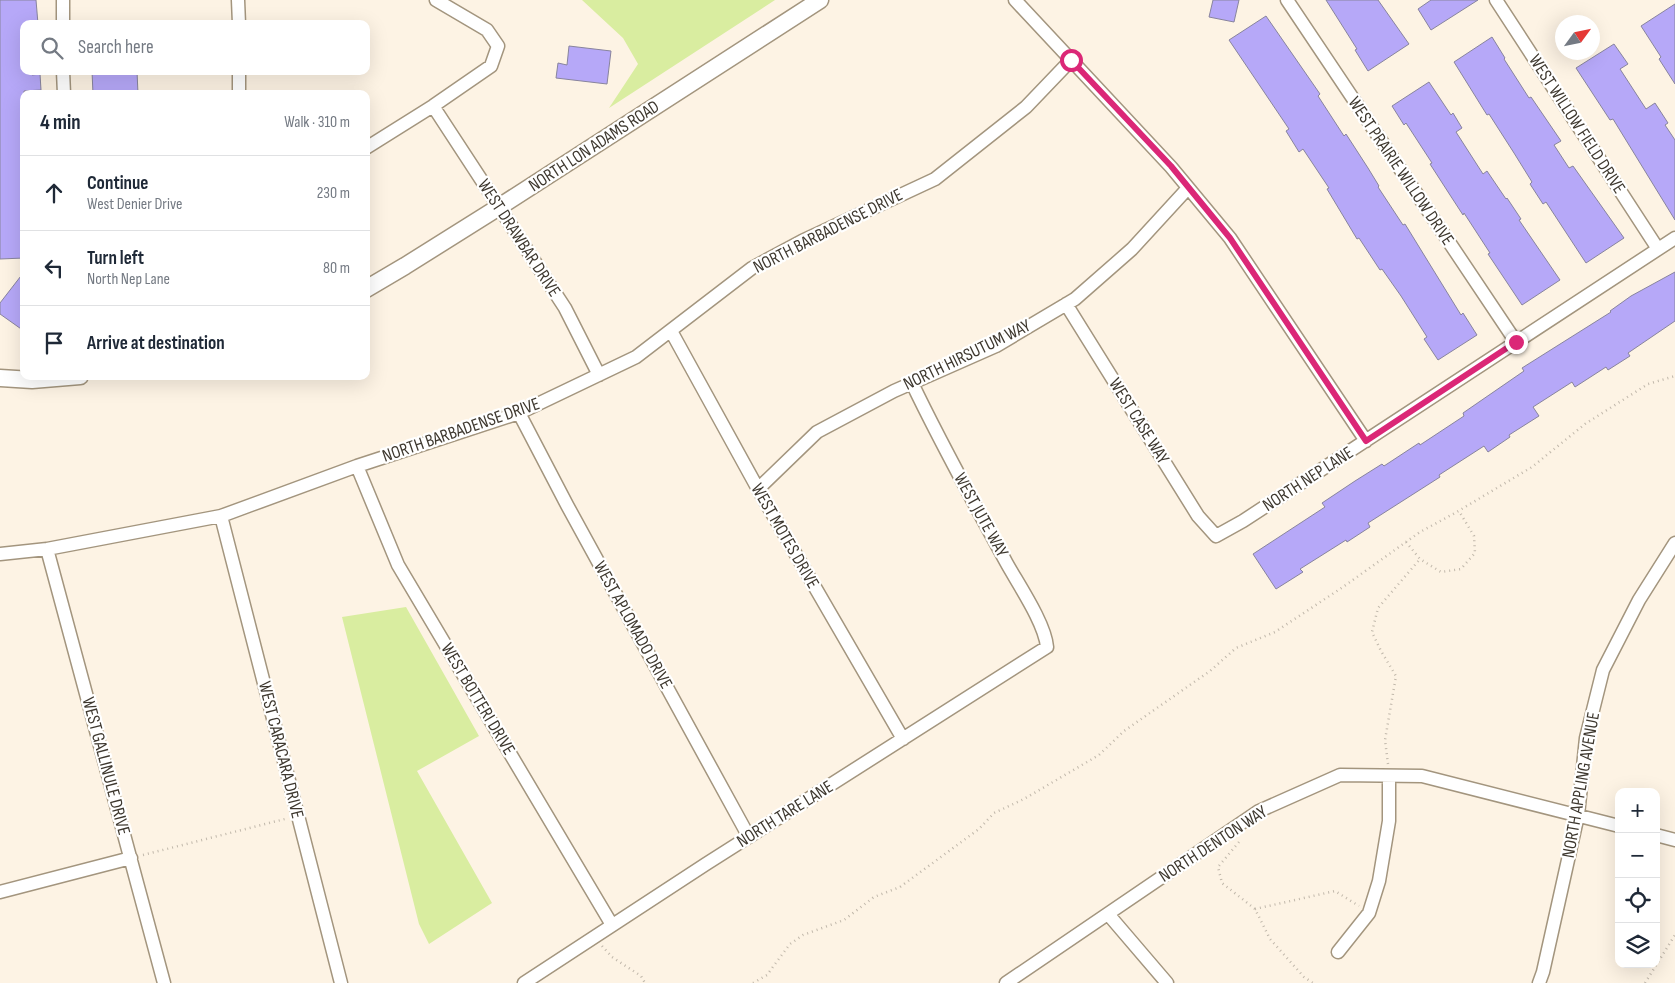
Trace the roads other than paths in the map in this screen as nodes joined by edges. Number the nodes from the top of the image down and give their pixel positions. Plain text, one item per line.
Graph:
1 (63, 0) edge
2 (238, 0) edge
3 (436, 0) edge
4 (820, 0) edge
5 (1015, 0) edge
6 (1287, 0) edge
7 (1496, 0) edge
8 (63, 20) edge
9 (239, 20) edge
10 (1071, 60) junction
11 (64, 75) edge
12 (239, 75) edge
13 (64, 90) edge
14 (240, 90) edge
15 (433, 106) junction
16 (370, 145) edge
17 (1188, 188) junction
18 (499, 207) junction
19 (1675, 238) edge
20 (1658, 248) junction
21 (370, 287) edge
22 (1066, 304) junction
23 (671, 330) junction
24 (1516, 342) junction
25 (599, 375) junction
26 (0, 378) edge
27 (20, 379) edge
28 (912, 383) junction
29 (519, 413) junction
30 (1366, 441) junction
31 (357, 466) junction
32 (758, 489) junction
33 (221, 516) junction
34 (1216, 536) joint
35 (1675, 543) edge
36 (47, 549) junction
37 (0, 554) edge
38 (1047, 647) joint
39 (903, 739) junction
40 (1390, 776) junction
41 (1578, 815) junction
42 (1615, 825) edge
43 (749, 837) junction
44 (1660, 837) edge
45 (1675, 840) edge
46 (131, 858) junction
47 (0, 892) edge
48 (1108, 914) junction
49 (612, 925) junction
50 (1338, 952) dead end
51 (164, 983) edge
52 (341, 983) edge
53 (524, 983) edge
54 (1006, 983) edge
55 (1168, 983) edge
56 (1539, 983) edge

1 - 8 street
2 - 9 street
3 - 15 street
4 - 18 street, NORTH LON ADAMS ROAD
5 - 10 street
6 - 24 street, WEST PRAIRIE WILLOW DRIVE
7 - 20 street, WEST WILLOW FIELD DRIVE
10 - 17 street
10 - 23 street, NORTH BARBADENSE DRIVE
11 - 13 street
12 - 14 street
15 - 16 street
15 - 18 street, WEST DRAWBAR DRIVE
17 - 22 street, NORTH HIRSUTUM WAY
17 - 30 street
18 - 21 street, NORTH LON ADAMS ROAD
18 - 25 street, WEST DRAWBAR DRIVE
19 - 20 street, NORTH NEP LANE
20 - 24 street, NORTH NEP LANE
22 - 28 street, NORTH HIRSUTUM WAY
22 - 34 street, WEST CASE WAY
23 - 25 street, NORTH BARBADENSE DRIVE
23 - 32 street, WEST MOTES DRIVE
24 - 30 street, NORTH NEP LANE
25 - 29 street, NORTH BARBADENSE DRIVE
26 - 27 street
28 - 32 street, NORTH HIRSUTUM WAY
28 - 38 street, WEST JUTE WAY
29 - 31 street, NORTH BARBADENSE DRIVE
29 - 43 street, WEST APLOMADO DRIVE
30 - 34 street, NORTH NEP LANE
31 - 33 street, NORTH BARBADENSE DRIVE
31 - 49 street, WEST BOTTERI DRIVE
32 - 39 street, WEST MOTES DRIVE
33 - 36 street, NORTH BARBADENSE DRIVE
33 - 52 street, WEST CARACARA DRIVE
35 - 41 street, NORTH APPLING AVENUE
36 - 37 street, NORTH BARBADENSE DRIVE
36 - 46 street, WEST GALLINULE DRIVE
38 - 39 street, NORTH TARE LANE
39 - 43 street, NORTH TARE LANE
40 - 41 street, NORTH DENTON WAY
40 - 48 street, NORTH DENTON WAY
40 - 50 street
41 - 42 street, NORTH DENTON WAY
41 - 56 street, NORTH APPLING AVENUE
43 - 49 street, NORTH TARE LANE
44 - 45 street
46 - 47 street
46 - 51 street, WEST GALLINULE DRIVE
48 - 54 street, NORTH DENTON WAY
48 - 55 street
49 - 53 street, NORTH TARE LANE

